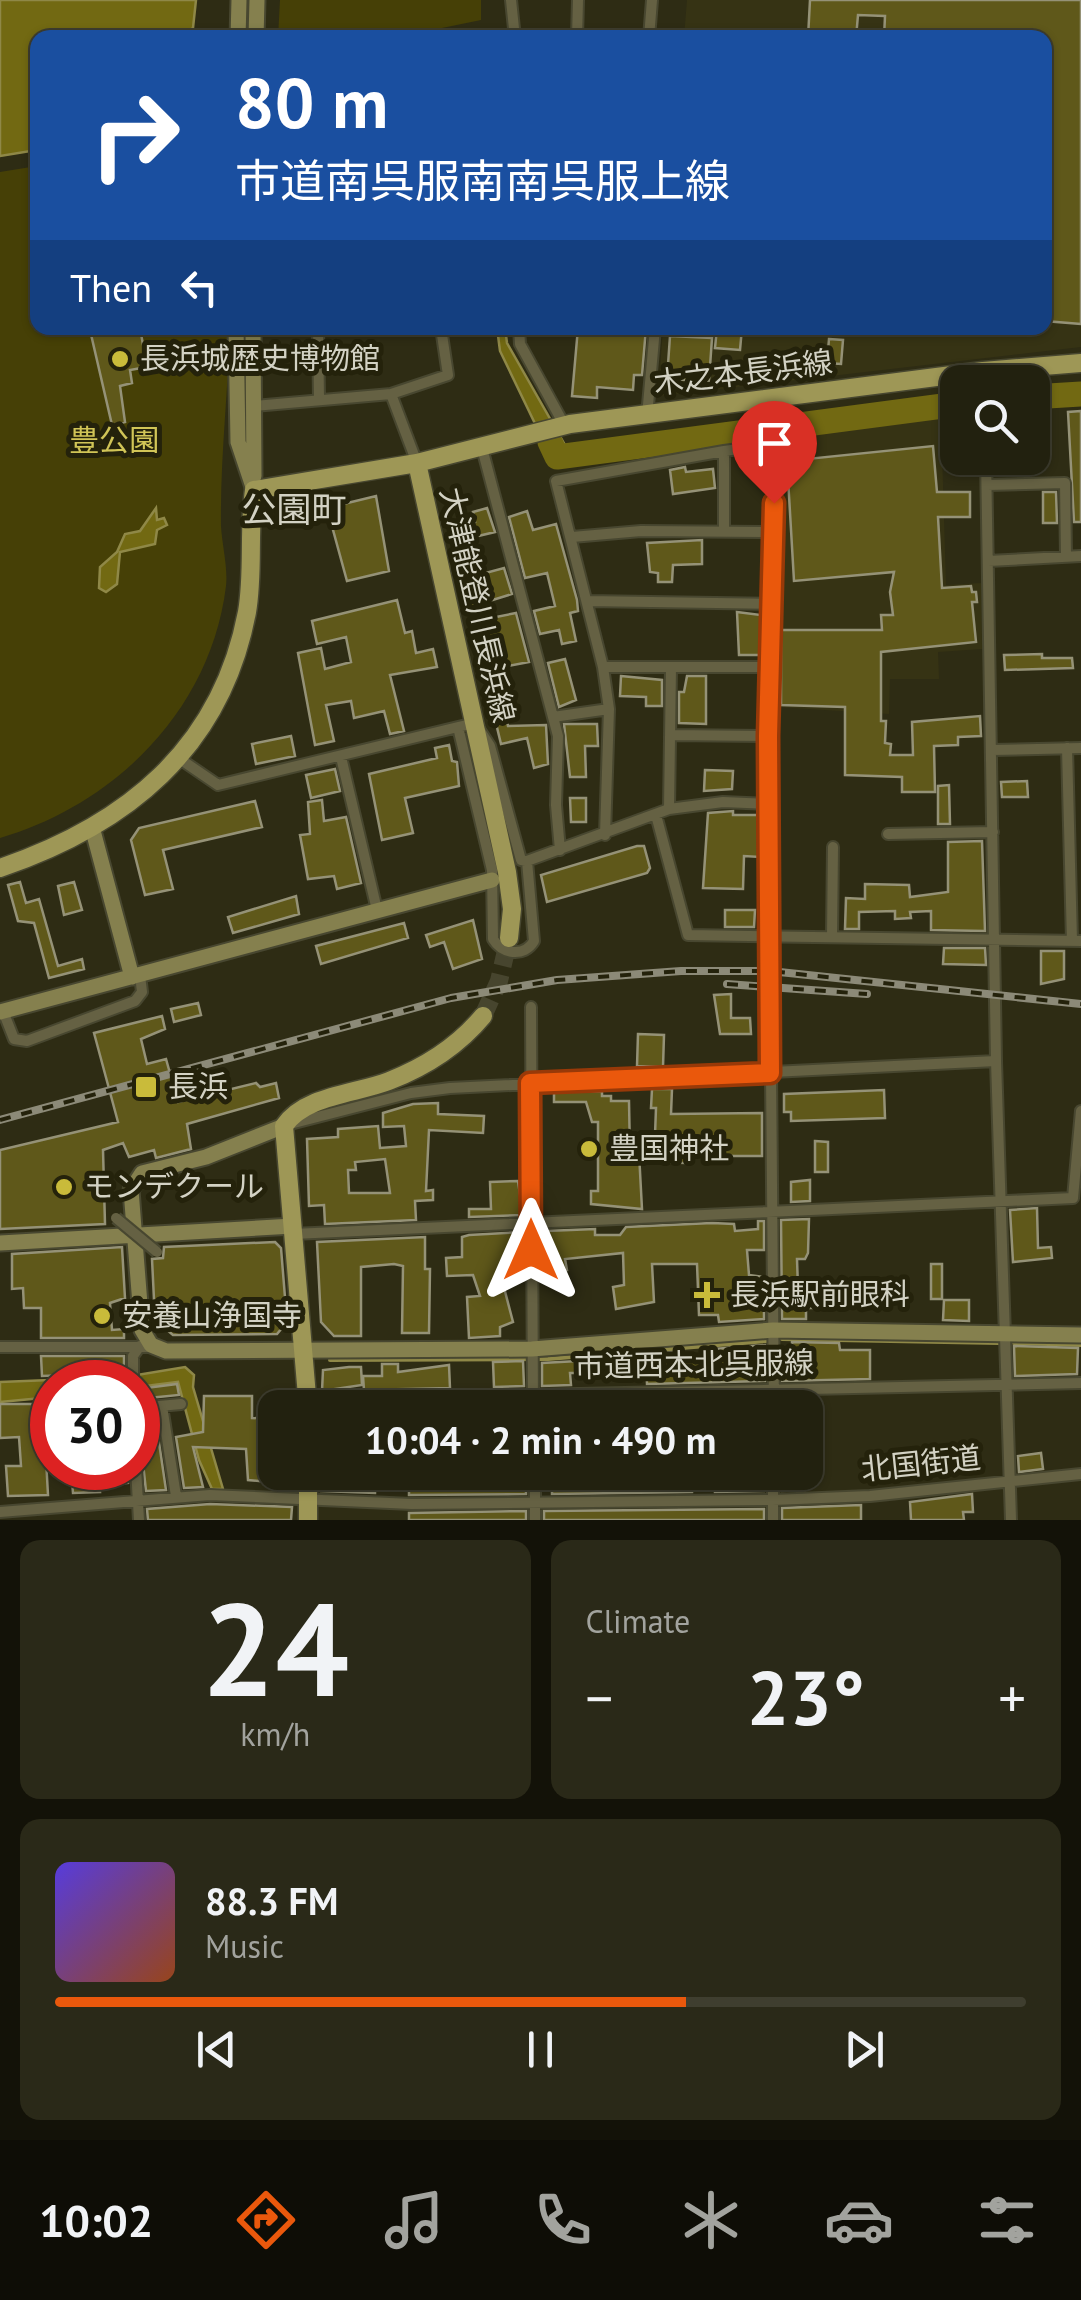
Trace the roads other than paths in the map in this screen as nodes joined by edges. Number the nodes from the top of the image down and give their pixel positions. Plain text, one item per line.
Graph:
1 (239, 0) edge
2 (257, 0) edge
3 (511, 0) edge
4 (578, 0) edge
5 (652, 0) edge
6 (238, 30) edge
7 (256, 30) edge
8 (514, 30) edge
9 (576, 30) edge
10 (650, 30) edge
11 (236, 335) edge
12 (253, 335) edge
13 (318, 335) edge
14 (442, 335) edge
15 (519, 335) edge
16 (654, 335) edge
17 (1081, 364) edge
18 (1050, 368) edge
19 (940, 381) edge
20 (391, 394) junction
21 (779, 396) junction
22 (319, 398) junction
23 (254, 406) junction
24 (652, 413) junction
25 (567, 425) junction
26 (761, 446) dead end
27 (482, 448) junction
28 (724, 451) junction
29 (417, 464) junction
30 (987, 475) edge
31 (987, 484) junction
32 (254, 490) junction
33 (724, 530) junction
34 (774, 532) junction
35 (572, 538) junction
36 (1081, 556) edge
37 (1066, 557) junction
38 (988, 561) junction
39 (587, 602) junction
40 (773, 604) junction
41 (771, 666) junction
42 (603, 667) junction
43 (672, 668) junction
44 (609, 709) junction
45 (554, 716) junction
46 (466, 725) junction
47 (671, 735) junction
48 (768, 736) junction
49 (1066, 748) junction
50 (1081, 748) edge
51 (992, 750) junction
52 (341, 757) junction
53 (180, 759) junction
54 (771, 804) junction
55 (669, 810) junction
56 (656, 814) junction
57 (1068, 814) junction
58 (1081, 814) edge
59 (92, 827) junction
60 (993, 832) junction
61 (888, 834) dead end
62 (604, 835) junction
63 (833, 846) dead end
64 (560, 850) junction
65 (527, 861) junction
66 (0, 868) edge
67 (492, 880) junction
68 (1076, 881) edge
69 (377, 910) junction
70 (770, 936) junction
71 (832, 937) junction
72 (509, 938) tunnel mouth
73 (1076, 941) edge
74 (996, 942) junction
75 (136, 976) junction
76 (531, 1007) dead end
77 (2, 1011) edge
78 (483, 1016) tunnel mouth
79 (996, 1062) junction
80 (770, 1073) junction
81 (530, 1083) junction
82 (1081, 1111) edge
83 (284, 1126) junction
84 (1001, 1202) junction
85 (772, 1212) junction
86 (116, 1218) dead end
87 (531, 1223) junction
88 (293, 1230) junction
89 (134, 1236) junction
90 (0, 1243) edge
91 (157, 1252) dead end
92 (773, 1330) junction
93 (1006, 1334) junction
94 (1081, 1335) edge
95 (146, 1341) junction
96 (0, 1347) edge
97 (305, 1350) junction
98 (532, 1356) junction
99 (133, 1360) edge
100 (1081, 1383) edge
101 (1008, 1385) junction
102 (775, 1388) junction
103 (307, 1390) edge
104 (533, 1390) edge
105 (678, 1390) edge
106 (181, 1404) dead end
107 (162, 1406) joint
108 (1081, 1474) edge
109 (1011, 1479) junction
110 (137, 1490) edge
111 (307, 1490) edge
112 (535, 1490) edge
113 (773, 1490) edge
114 (176, 1496) junction
115 (138, 1498) junction
116 (307, 1500) junction
117 (773, 1500) junction
118 (535, 1502) junction
119 (0, 1512) edge
120 (139, 1520) edge
121 (308, 1520) edge
122 (535, 1520) edge
123 (773, 1520) edge
124 (1012, 1520) edge

1 - 6 street
2 - 7 street
3 - 8 street
4 - 9 street
5 - 10 street
11 - 32 street
12 - 23 street
13 - 22 street
14 - 20 street
15 - 25 street
16 - 24 street
17 - 18 main road, 木之本長浜線
19 - 21 main road, 木之本長浜線
20 - 22 street
20 - 29 street
21 - 24 main road, 木之本長浜線
21 - 34 street
22 - 23 street
23 - 32 street
24 - 25 main road, 木之本長浜線
25 - 27 main road, 木之本長浜線
26 - 28 street
27 - 29 main road, 木之本長浜線
27 - 45 street
28 - 33 street
28 - 35 street
29 - 32 main road, 大津能登川長浜線
29 - 46 main road, 大津能登川長浜線
30 - 31 street
31 - 37 street
31 - 38 street
32 - 53 main road
33 - 34 street
33 - 35 street
34 - 40 street
35 - 39 street
36 - 37 street
37 - 38 street
38 - 51 street
39 - 40 street
39 - 42 street
40 - 41 street
41 - 43 street
41 - 48 street
42 - 43 street
42 - 44 street
43 - 47 street
44 - 45 street
44 - 62 street
45 - 64 street
46 - 52 street
46 - 65 street
46 - 67 street
46 - 72 main road, 大津能登川長浜線
47 - 48 street
47 - 55 street
48 - 54 street
49 - 50 street
49 - 51 street
49 - 57 street
51 - 60 street
52 - 53 street
52 - 69 street
53 - 59 main road
54 - 55 street
54 - 70 street
55 - 56 street
56 - 62 street
56 - 70 street
57 - 58 street
57 - 68 street
59 - 66 main road
59 - 75 street
60 - 61 street
60 - 74 street
62 - 64 street
63 - 71 street
64 - 65 street
65 - 67 street
67 - 69 street
68 - 73 street
69 - 75 street
70 - 71 street
70 - 80 street
71 - 74 street
73 - 74 street
74 - 79 street
75 - 77 street
75 - 77 street
76 - 81 street
78 - 83 main road
79 - 80 street
79 - 84 street
80 - 81 street
80 - 85 street
81 - 83 street
81 - 87 street
82 - 84 street
83 - 88 main road
83 - 89 street
84 - 85 street
84 - 93 street
85 - 87 street
85 - 92 street
86 - 91 street, bridge
87 - 88 street
87 - 98 street
88 - 89 street
88 - 97 main road
89 - 90 street
89 - 95 street
92 - 93 street
92 - 98 street
92 - 102 street
93 - 94 street
93 - 101 street
95 - 96 street
95 - 97 street
95 - 99 street
97 - 98 street
97 - 103 main road
98 - 104 street
100 - 101 street, 市道西本北呉服線
101 - 102 street, 市道西本北呉服線
101 - 109 street
102 - 105 street, 市道西本北呉服線
106 - 107 street
107 - 114 street
108 - 109 street, 北国街道
109 - 117 street, 北国街道
109 - 124 street
110 - 115 street
111 - 116 main road
112 - 118 street
113 - 117 street
114 - 115 street
114 - 116 street, 北国街道
115 - 119 street
115 - 120 street
116 - 118 street, 北国街道
116 - 121 main road
117 - 118 street, 北国街道
117 - 123 street
118 - 122 street

